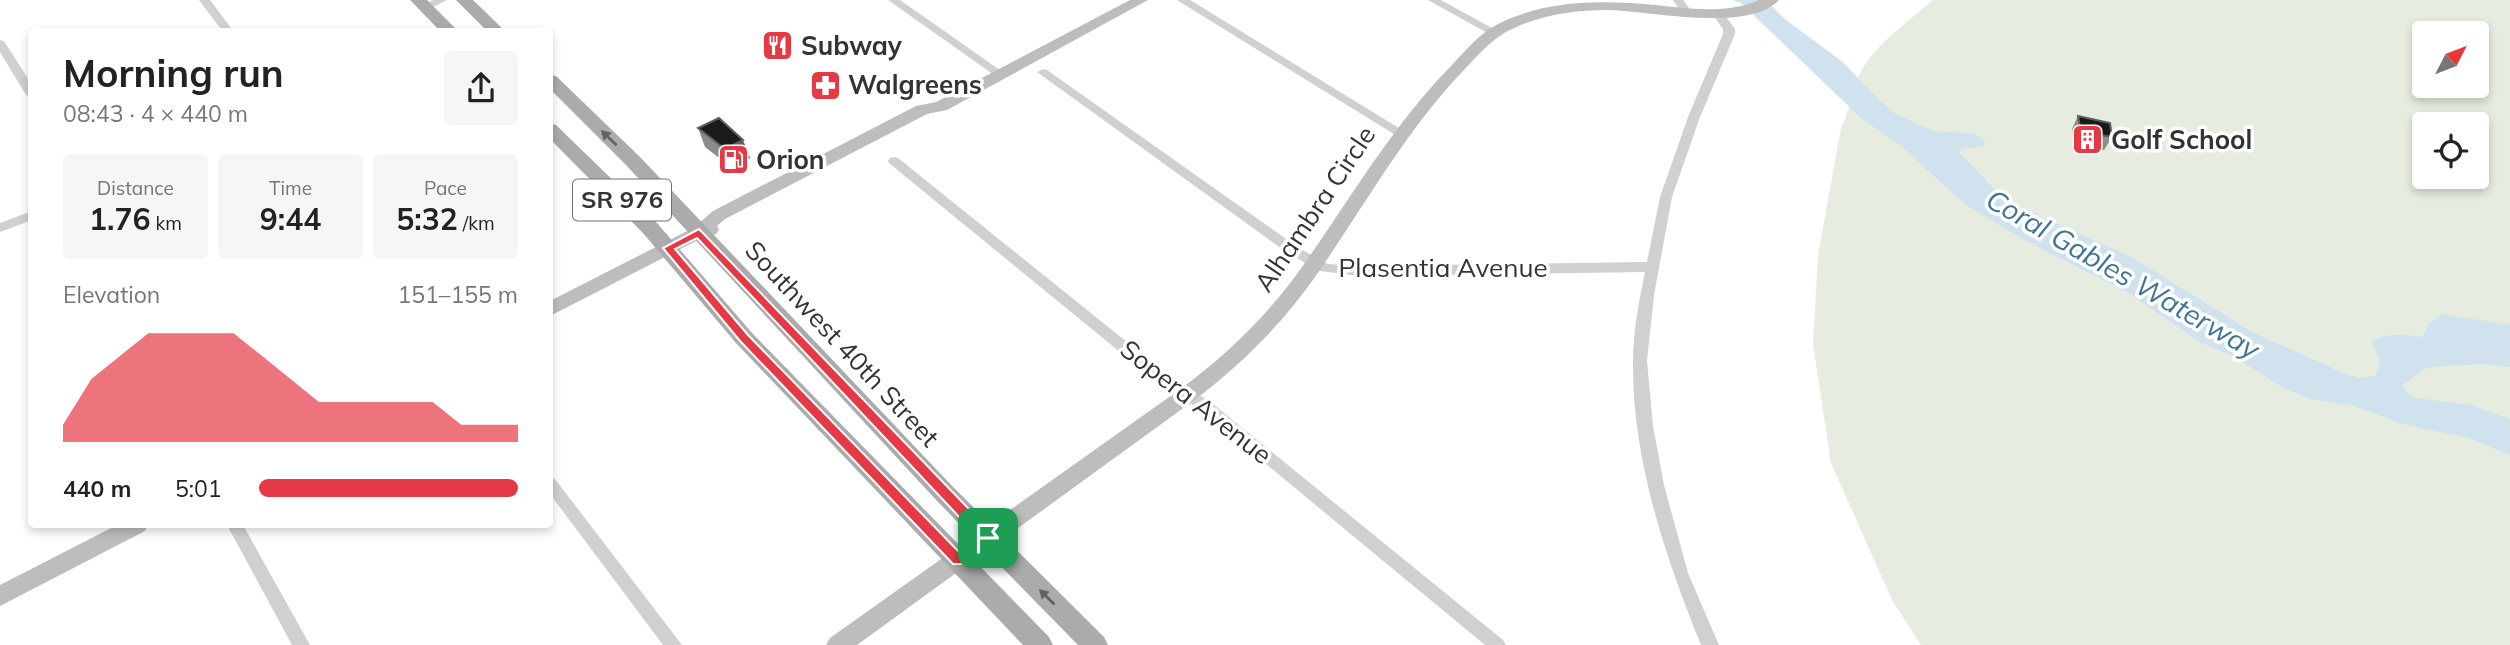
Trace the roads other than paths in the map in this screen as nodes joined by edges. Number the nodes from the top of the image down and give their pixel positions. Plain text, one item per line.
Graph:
1 (204, 0) edge
2 (442, 0) edge
3 (464, 0) edge
4 (893, 0) edge
5 (1141, 0) edge
6 (1182, 0) edge
7 (1433, 0) edge
8 (1771, 0) edge
9 (421, 3) edge
10 (1682, 6) edge
11 (1720, 15) junction
12 (226, 28) edge
13 (447, 28) edge
14 (494, 28) edge
15 (1495, 33) junction
16 (0, 43) edge
17 (1043, 72) dead end
18 (1001, 75) junction
19 (553, 83) edge
20 (28, 88) edge
21 (942, 106) junction
22 (553, 132) edge
23 (1401, 133) junction
24 (835, 154) junction
25 (854, 157) junction
26 (894, 161) dead end
27 (28, 217) edge
28 (0, 228) edge
29 (699, 232) junction
30 (668, 248) junction
31 (1315, 263) junction
32 (1652, 267) junction
33 (553, 307) edge
34 (1186, 394) junction
35 (553, 486) edge
36 (131, 528) edge
37 (237, 528) edge
38 (988, 538) junction
39 (958, 560) junction
40 (0, 596) edge
41 (301, 645) edge
42 (673, 645) edge
43 (838, 645) edge
44 (1040, 645) edge
45 (1095, 645) edge
46 (1497, 645) edge
47 (1710, 645) edge

1 - 12 street
2 - 9 street
3 - 14 main road
4 - 18 street
5 - 18 street
6 - 23 street
7 - 15 street
8 - 11 street, Alhambra Circle
9 - 13 main road
10 - 11 street, Alhambra Circle
10 - 15 street, Alhambra Circle
11 - 32 street
15 - 23 street, Alhambra Circle
16 - 20 street
17 - 31 street, Plasentia Avenue
18 - 21 street
29 -> 19 main road, Southwest 40th Street / SR 976
21 - 24 street
21 - 25 street
22 - 30 main road, SR 976
23 - 31 street, Alhambra Circle
24 - 25 street
24 - 29 street
25 - 29 street
26 - 34 street, Sopera Avenue
27 - 28 street
29 - 30 street
29 - 38 main road, Southwest 40th Street / SR 976
30 - 33 street
30 - 39 main road, SR 976
31 - 32 street, Plasentia Avenue
31 - 34 street, Alhambra Circle
32 - 47 street
34 - 38 street, Alhambra Circle
34 - 46 street, Sopera Avenue
35 - 42 street
36 - 40 street
37 - 41 street
38 - 39 street, Alhambra Circle
45 -> 38 main road, Southwest 40th Street / SR 976
39 - 43 street, Alhambra Circle
39 - 44 main road, SR 976

